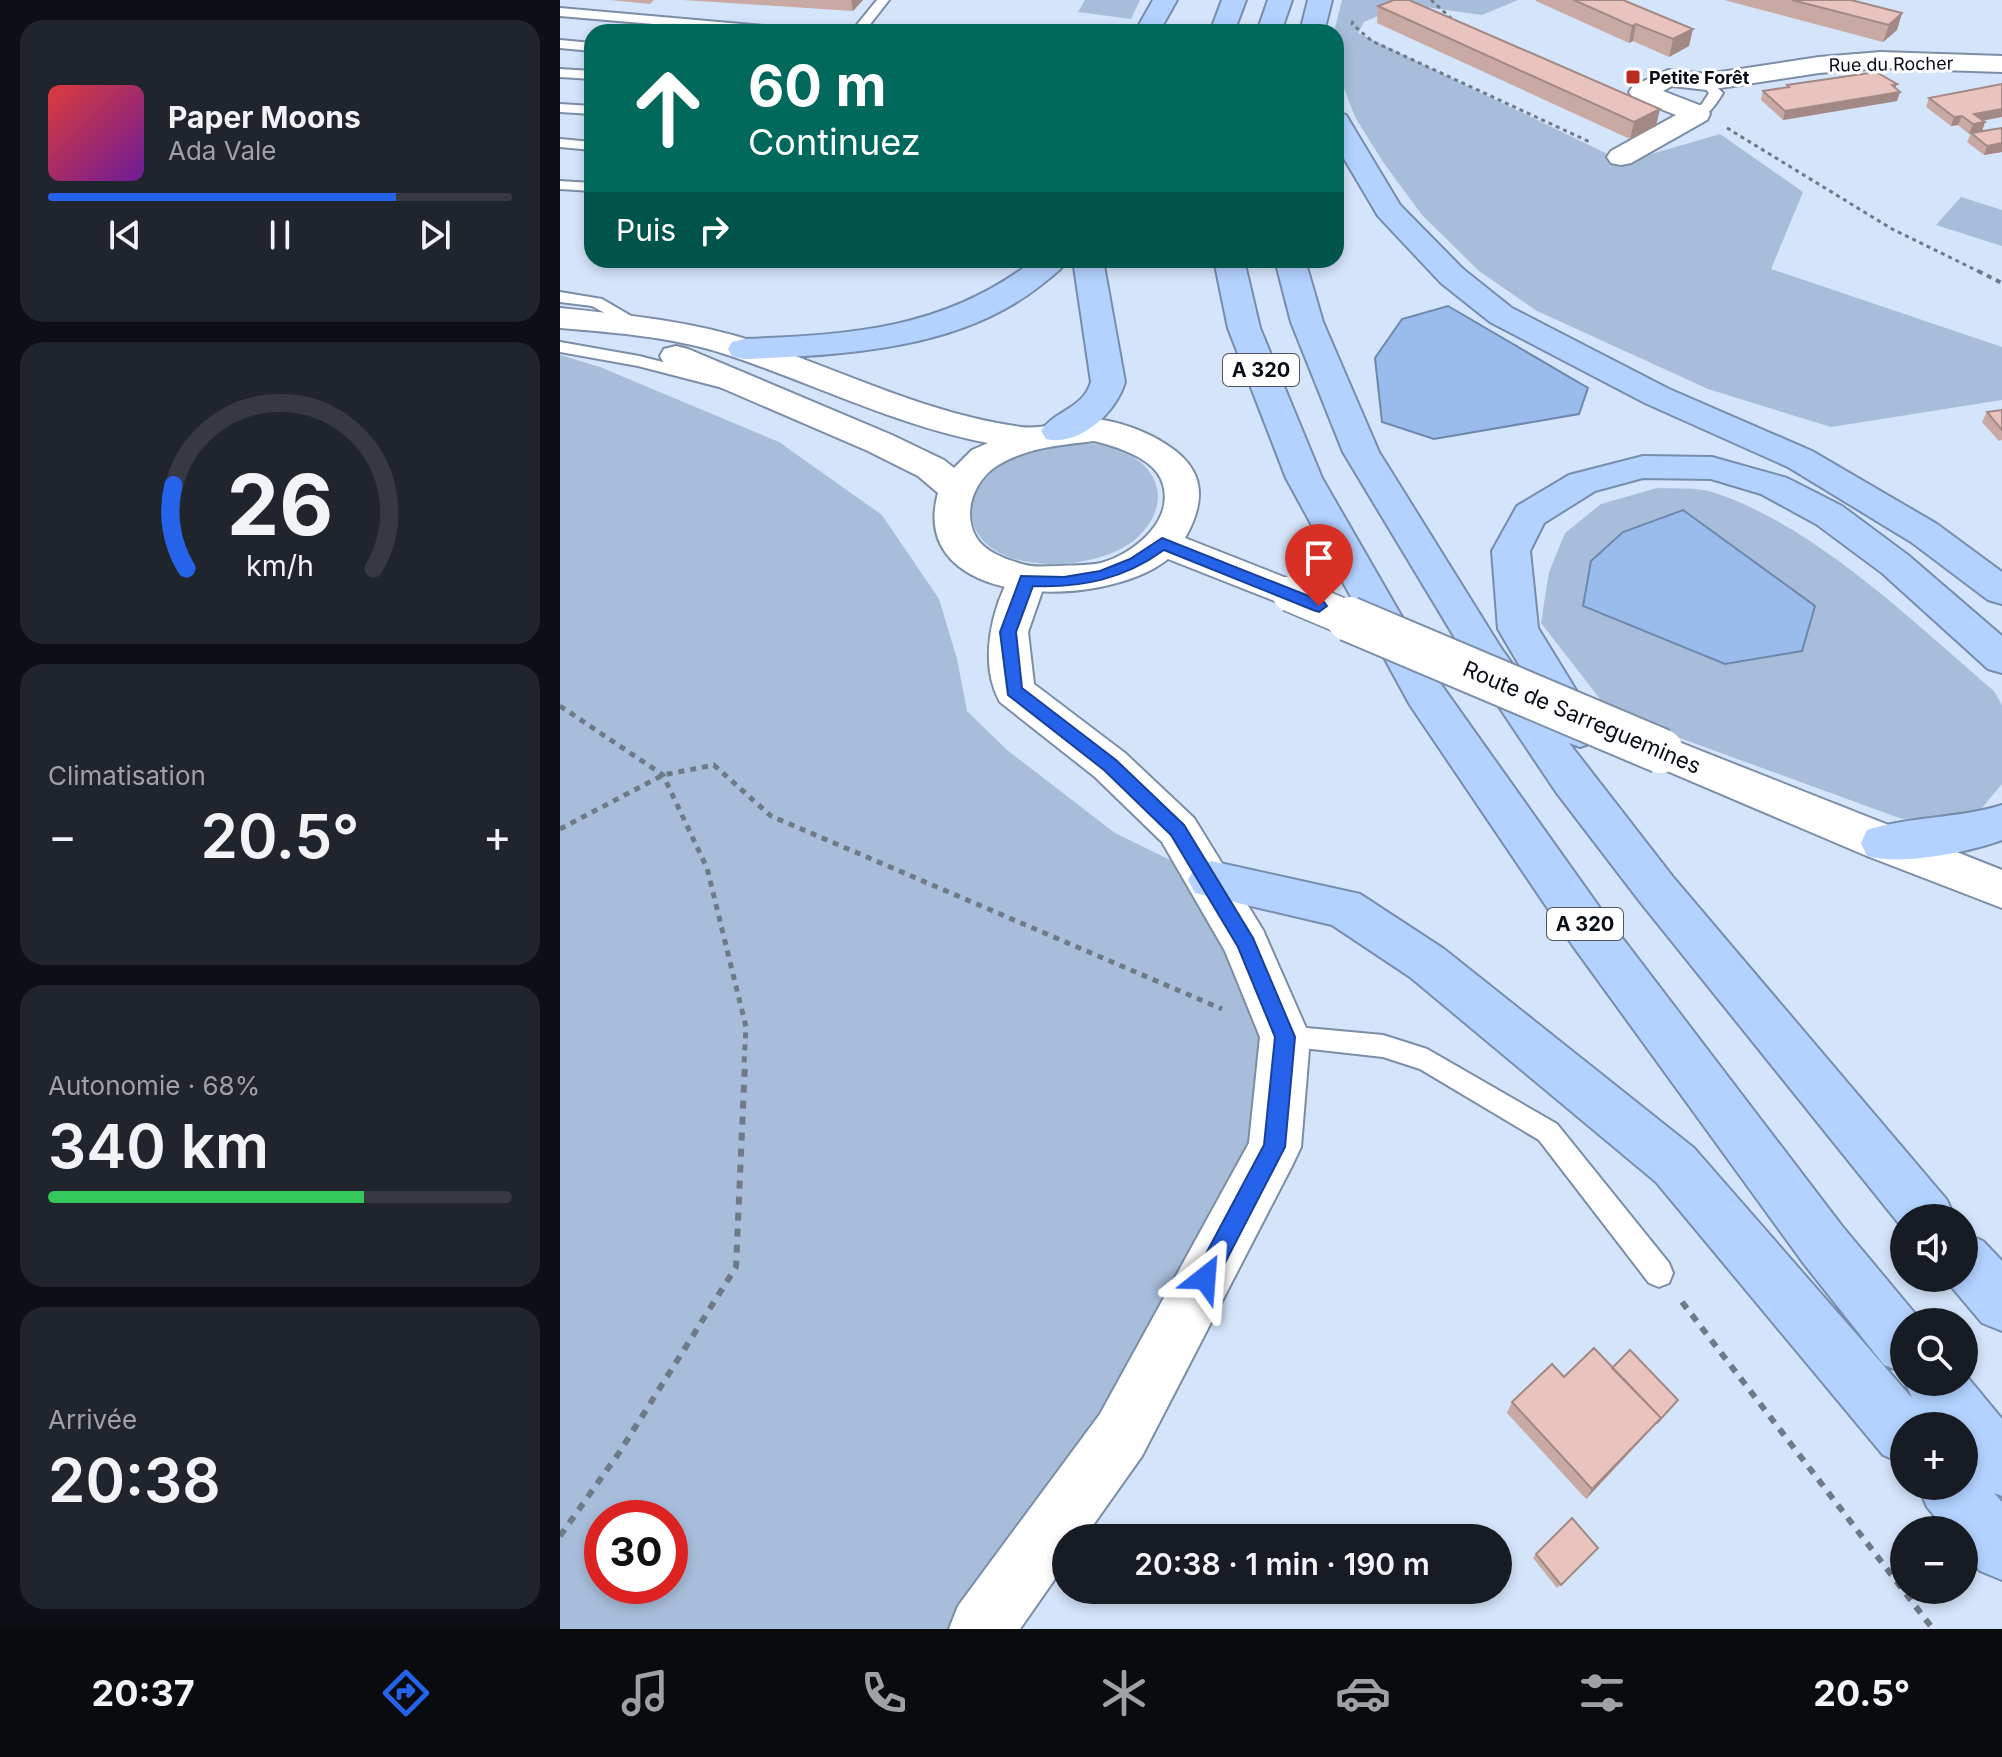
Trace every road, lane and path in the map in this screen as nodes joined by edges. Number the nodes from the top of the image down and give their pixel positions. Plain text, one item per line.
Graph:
1 (883, 0) edge
2 (1165, 0) edge
3 (1234, 0) edge
4 (1280, 0) edge
5 (1320, 0) edge
6 (1431, 0) edge
7 (560, 12) edge
8 (1453, 20) edge
9 (697, 24) edge
10 (864, 24) edge
11 (1152, 24) edge
12 (1225, 24) edge
13 (1272, 24) edge
14 (1314, 24) edge
15 (1352, 24) dead end
16 (560, 44) edge
17 (584, 46) edge
18 (2002, 64) edge
19 (560, 73) edge
20 (584, 74) edge
21 (1707, 82) junction
22 (560, 108) edge
23 (584, 110) edge
24 (1697, 114) junction
25 (1344, 135) edge
26 (560, 143) edge
27 (584, 145) edge
28 (1621, 157) joint
29 (560, 185) edge
30 (584, 186) edge
31 (1044, 268) edge
32 (1089, 268) edge
33 (1231, 268) edge
34 (1292, 268) edge
35 (2002, 283) edge
36 (562, 320) edge
37 (744, 349) junction
38 (765, 393) junction
39 (1058, 431) junction
40 (1021, 438) junction
41 (955, 488) junction
42 (1162, 543) junction
43 (1027, 580) junction
44 (2002, 591) edge
45 (2002, 659) edge
46 (560, 706) edge
47 (663, 775) junction
48 (1571, 780) junction
49 (2002, 822) edge
50 (560, 829) edge
51 (1883, 843) junction
52 (1211, 880) junction
53 (2002, 889) edge
54 (1285, 1037) junction
55 (1916, 1204) edge
56 (1659, 1273) joint
57 (1978, 1276) edge
58 (2002, 1303) edge
59 (1890, 1328) edge
60 (1945, 1396) edge
61 (1890, 1418) edge
62 (2002, 1466) edge
63 (1960, 1500) edge
64 (560, 1536) edge
65 (2002, 1549) edge
66 (981, 1629) edge
67 (1933, 1629) edge

1 - 10 lane
2 - 11 highway
3 - 12 highway
4 - 13 highway
5 - 14 highway
6 - 8 path
7 - 9 lane
15 - 28 path
16 - 17 lane
18 - 21 main road, Rue du Rocher
19 - 20 lane
21 - 24 lane
21 - 24 main road, Rue du Rocher
22 - 23 lane
24 - 28 main road
24 - 35 path
25 - 44 highway
26 - 27 lane
29 - 30 lane
31 - 37 highway
32 - 39 highway
33 - 59 highway, A 320
34 - 48 highway, A 320
36 - 37 main road
36 - 38 main road
36 - 38 lane
37 - 40 main road
38 - 41 main road
39 - 40 main road
39 - 42 main road
40 - 41 main road
41 - 43 main road
42 - 43 main road
42 - 51 main road, Route de Sarreguemines, bridge
43 - 52 main road
45 - 48 highway
46 - 47 path
47 - 50 path
47 - 54 path
47 - 64 path
48 - 55 highway, A 320
49 - 51 highway
51 - 53 main road, Route de Sarreguemines
52 - 54 main road
52 - 61 highway
54 - 56 lane
54 - 66 main road
56 - 67 path
57 - 58 highway
60 - 62 highway
63 - 65 highway

